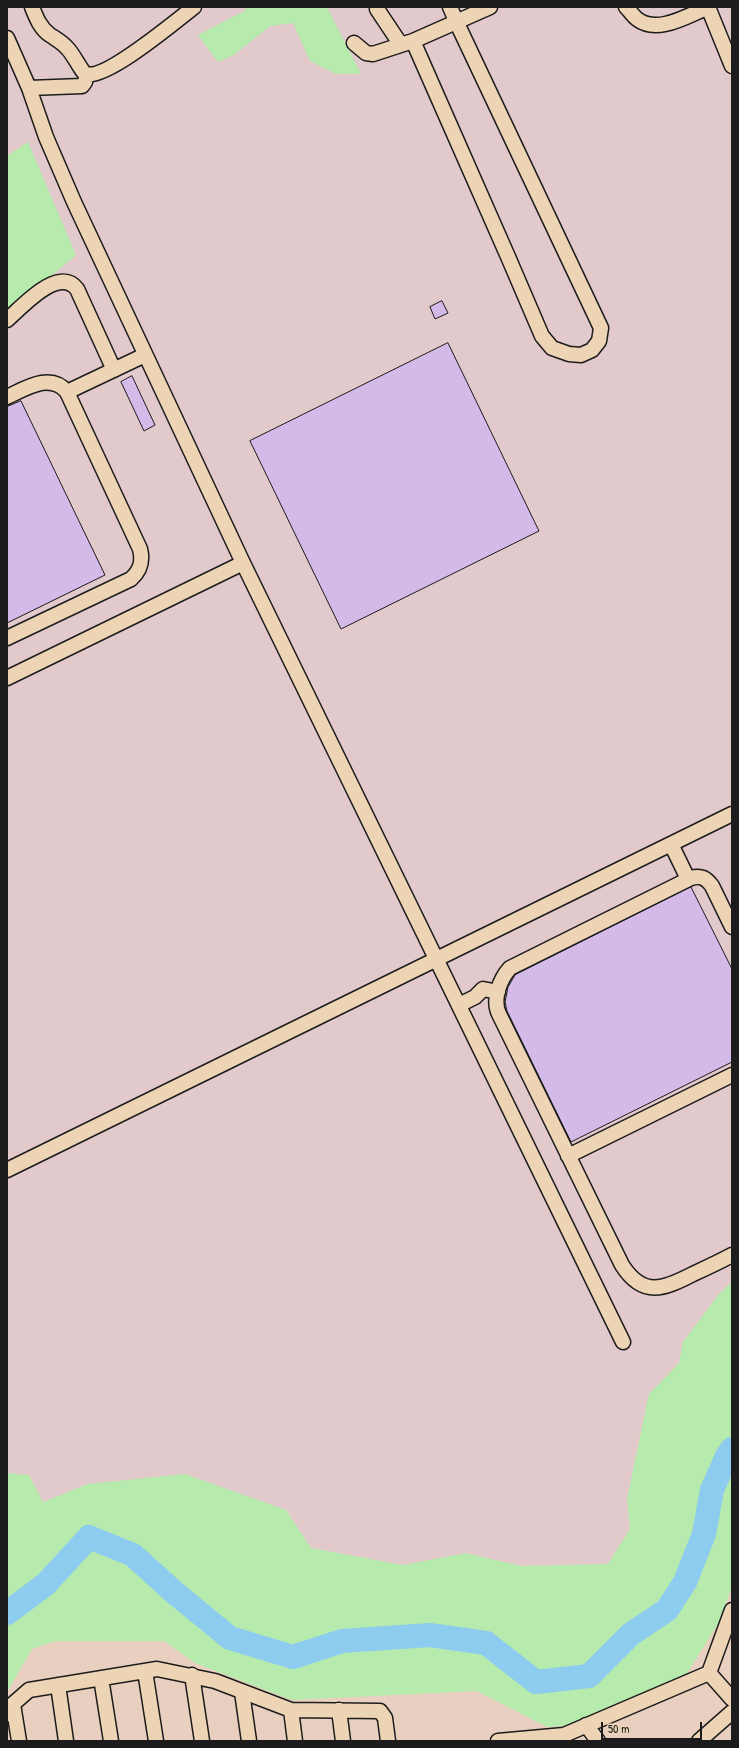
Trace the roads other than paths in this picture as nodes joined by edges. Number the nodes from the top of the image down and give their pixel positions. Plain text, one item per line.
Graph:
1 (32, 7) edge
2 (194, 7) edge
3 (450, 7) edge
4 (490, 7) edge
5 (626, 7) edge
6 (708, 7) edge
7 (377, 9) dead end
8 (456, 21) junction
9 (7, 38) edge
10 (354, 43) dead end
11 (407, 43) junction
12 (732, 66) edge
13 (87, 74) junction
14 (29, 88) junction
15 (7, 320) edge
16 (145, 355) junction
17 (114, 370) junction
18 (67, 392) junction
19 (7, 397) edge
20 (243, 563) junction
21 (7, 638) edge
22 (7, 678) edge
23 (732, 814) edge
24 (671, 844) junction
25 (688, 879) junction
26 (732, 927) edge
27 (437, 959) junction
28 (498, 992) junction
29 (460, 1005) junction
30 (732, 1075) edge
31 (568, 1156) junction
32 (7, 1170) edge
33 (732, 1255) edge
34 (623, 1342) dead end
35 (732, 1610) edge
36 (732, 1641) edge
37 (718, 1647) junction
38 (146, 1671) junction
39 (709, 1673) junction
40 (192, 1675) junction
41 (101, 1678) junction
42 (58, 1685) junction
43 (242, 1692) junction
44 (732, 1699) edge
45 (10, 1709) edge
46 (291, 1710) junction
47 (339, 1710) junction
48 (732, 1712) edge
49 (586, 1725) junction
50 (524, 1740) edge
51 (19, 1741) edge
52 (66, 1741) edge
53 (111, 1741) edge
54 (156, 1741) edge
55 (202, 1741) edge
56 (250, 1741) edge
57 (296, 1741) edge
58 (343, 1741) edge
59 (388, 1741) edge
60 (498, 1741) edge
61 (598, 1741) edge
62 (699, 1741) edge

1 - 13 street
2 - 13 street
3 - 8 street
4 - 8 street
5 - 6 street
6 - 12 street
7 - 11 street
8 - 11 street
8 - 11 street
9 - 14 street
10 - 11 street
13 - 14 street
14 - 16 street
15 - 17 street
16 - 17 street
16 - 20 street
17 - 18 street
18 - 19 street
18 - 21 street
20 - 22 street
20 - 27 street
23 - 24 street
24 - 25 street
24 - 27 street
25 - 26 street
25 - 28 street
27 - 29 street
27 - 32 street
28 - 29 street
28 - 31 street
29 - 34 street
30 - 31 street
31 - 33 street
35 - 37 street
36 - 37 street
37 - 39 street
38 - 40 street
38 - 41 street
38 - 54 street
39 - 44 street
39 - 49 street
40 - 43 street
40 - 55 street
41 - 42 street
41 - 53 street
42 - 45 street
42 - 52 street
43 - 46 street
43 - 56 street
45 - 51 street
46 - 47 street
46 - 57 street
47 - 58 street
47 - 59 street
48 - 62 street
49 - 50 street
49 - 61 street
50 - 60 street

